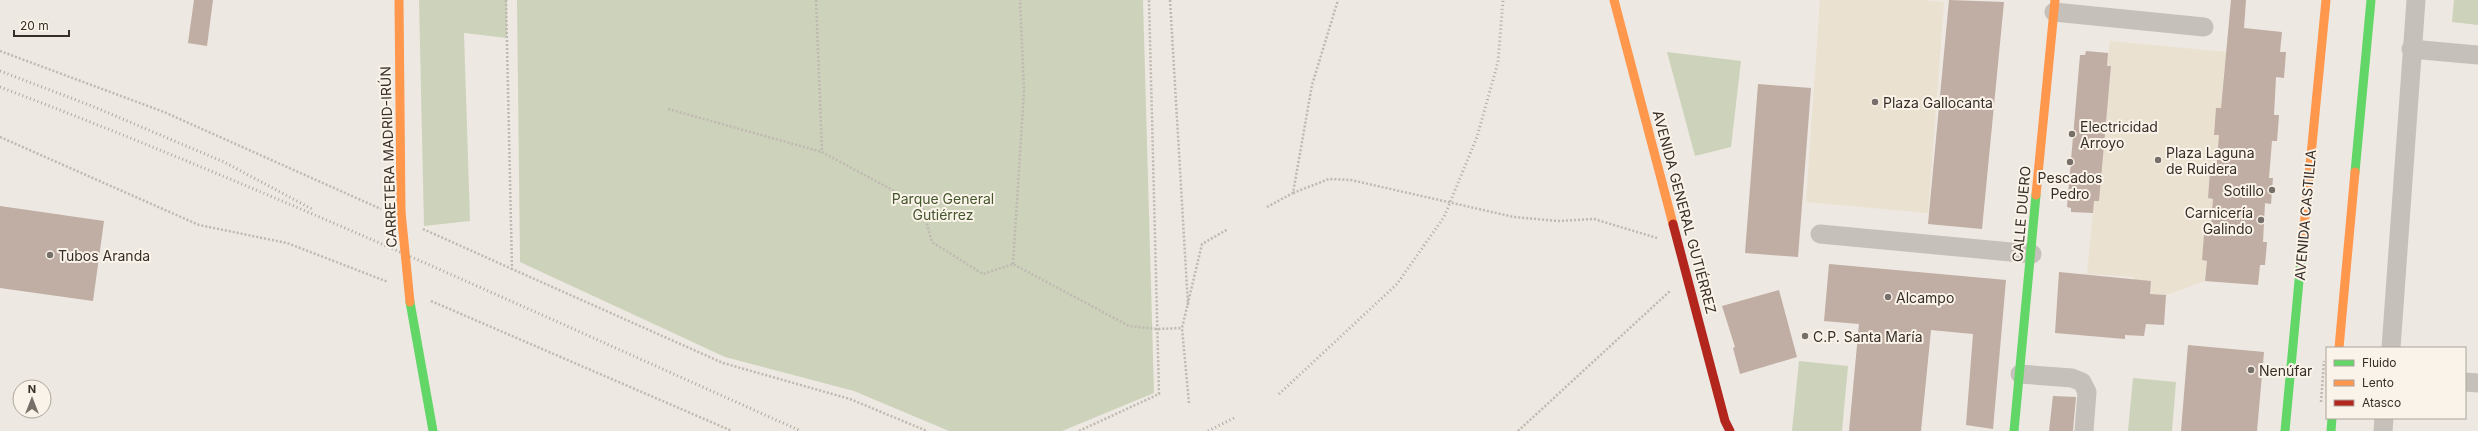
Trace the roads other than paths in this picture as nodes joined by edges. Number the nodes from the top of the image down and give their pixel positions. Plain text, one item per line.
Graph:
1 (399, 0) edge
2 (1614, 0) edge
3 (2326, 0) edge
4 (2371, 0) edge
5 (2416, 0) edge
6 (2055, 6) edge
7 (2204, 27) dead end
8 (2411, 49) junction
9 (2478, 55) edge
10 (1820, 234) dead end
11 (2032, 254) junction
12 (2339, 347) edge
13 (2391, 347) edge
14 (2020, 374) junction
15 (2466, 382) edge
16 (2478, 383) edge
17 (2332, 419) edge
18 (2384, 419) edge
19 (433, 431) edge
20 (1730, 431) edge
21 (2014, 431) edge
22 (2084, 431) edge
23 (2285, 431) edge
24 (2331, 431) edge
25 (2383, 431) edge

1 - 19 main road, CARRETERA MADRID-IRÚN, bridge
2 - 20 main road, AVENIDA GENERAL GUTIÉRREZ
3 - 23 main road, AVENIDA CASTILLA
4 - 12 main road
5 - 8 street
6 - 7 street
6 - 11 main road, CALLE DUERO
8 - 9 street
8 - 13 street
10 - 11 street
11 - 14 main road, CALLE DUERO
14 - 21 main road, CALLE DUERO
14 - 22 street
15 - 16 street
17 - 24 main road
18 - 25 street

